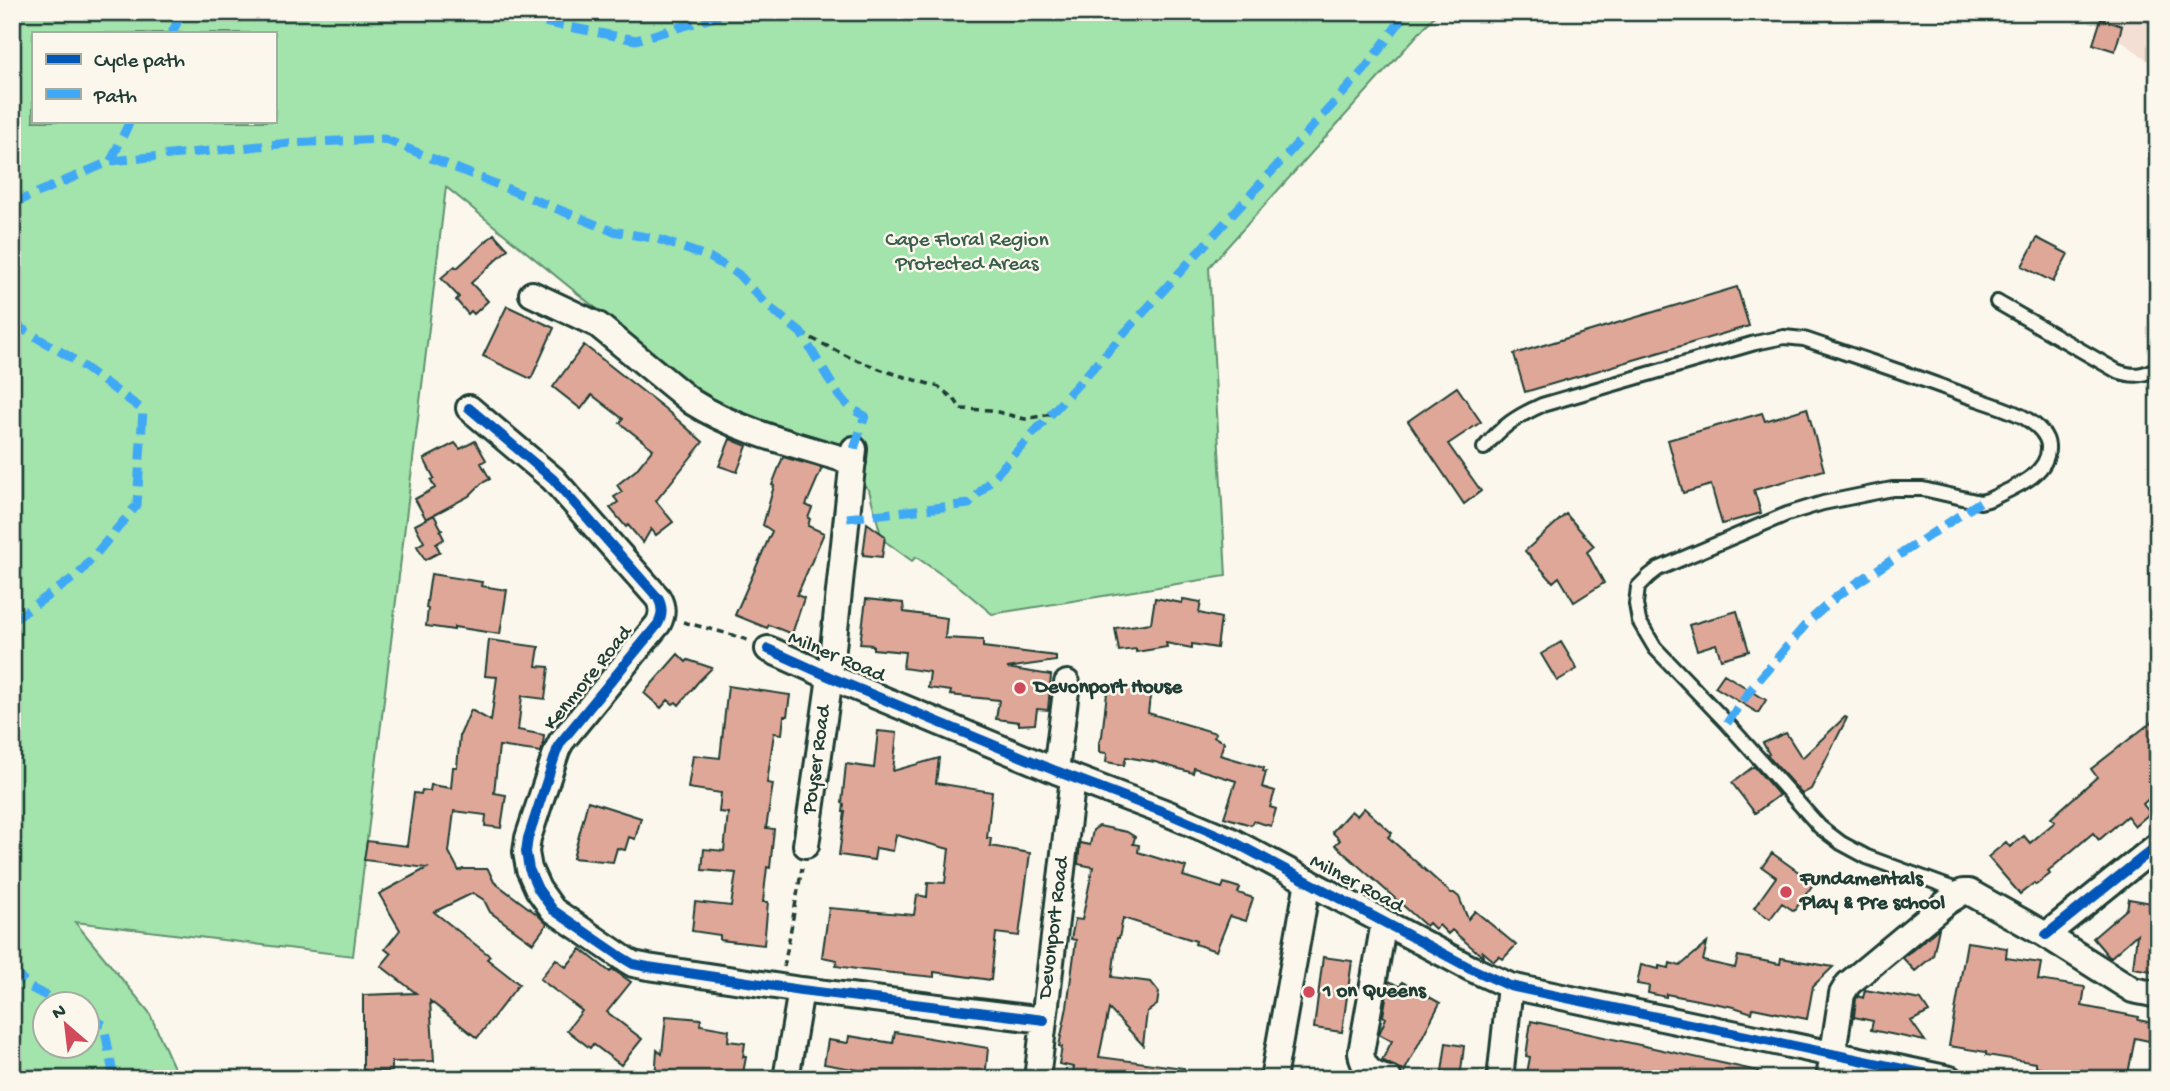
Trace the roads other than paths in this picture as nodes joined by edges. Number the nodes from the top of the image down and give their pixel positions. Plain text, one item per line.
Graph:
1 (532, 294) dead end
2 (1997, 302) dead end
3 (2158, 367) edge
4 (469, 408) dead end
5 (1484, 448) dead end
6 (768, 649) road end
7 (830, 677) junction
8 (1067, 683) dead end
9 (1065, 775) junction
10 (806, 845) road end
11 (2158, 845) edge
12 (1308, 881) junction
13 (1963, 892) junction
14 (1384, 922) junction
15 (2046, 935) junction
16 (1510, 986) junction
17 (791, 988) junction
18 (2158, 995) edge
19 (1044, 1020) junction
20 (1831, 1067) edge
21 (786, 1079) edge
22 (1037, 1079) edge
23 (1273, 1079) edge
24 (1388, 1079) edge
25 (1500, 1079) edge
26 (1950, 1079) edge

1 - 7 street, Poyser Road
2 - 3 lane
4 - 17 street, Kenmore Road
5 - 13 lane
6 - 7 street, Milner Road
7 - 9 street, Milner Road
7 - 10 street, Poyser Road
8 - 9 street, Devonport Road
9 - 12 street, Milner Road
9 - 19 street, Devonport Road
11 - 15 street
12 - 14 street, Milner Road
12 - 23 street
13 - 15 street
13 - 20 street
14 - 16 street, Milner Road
14 - 24 street
15 - 18 street
16 - 20 street, Milner Road
16 - 25 street
17 - 19 street, Kenmore Road
17 - 21 street
19 - 22 street, Devonport Road
20 - 26 street, Milner Road

